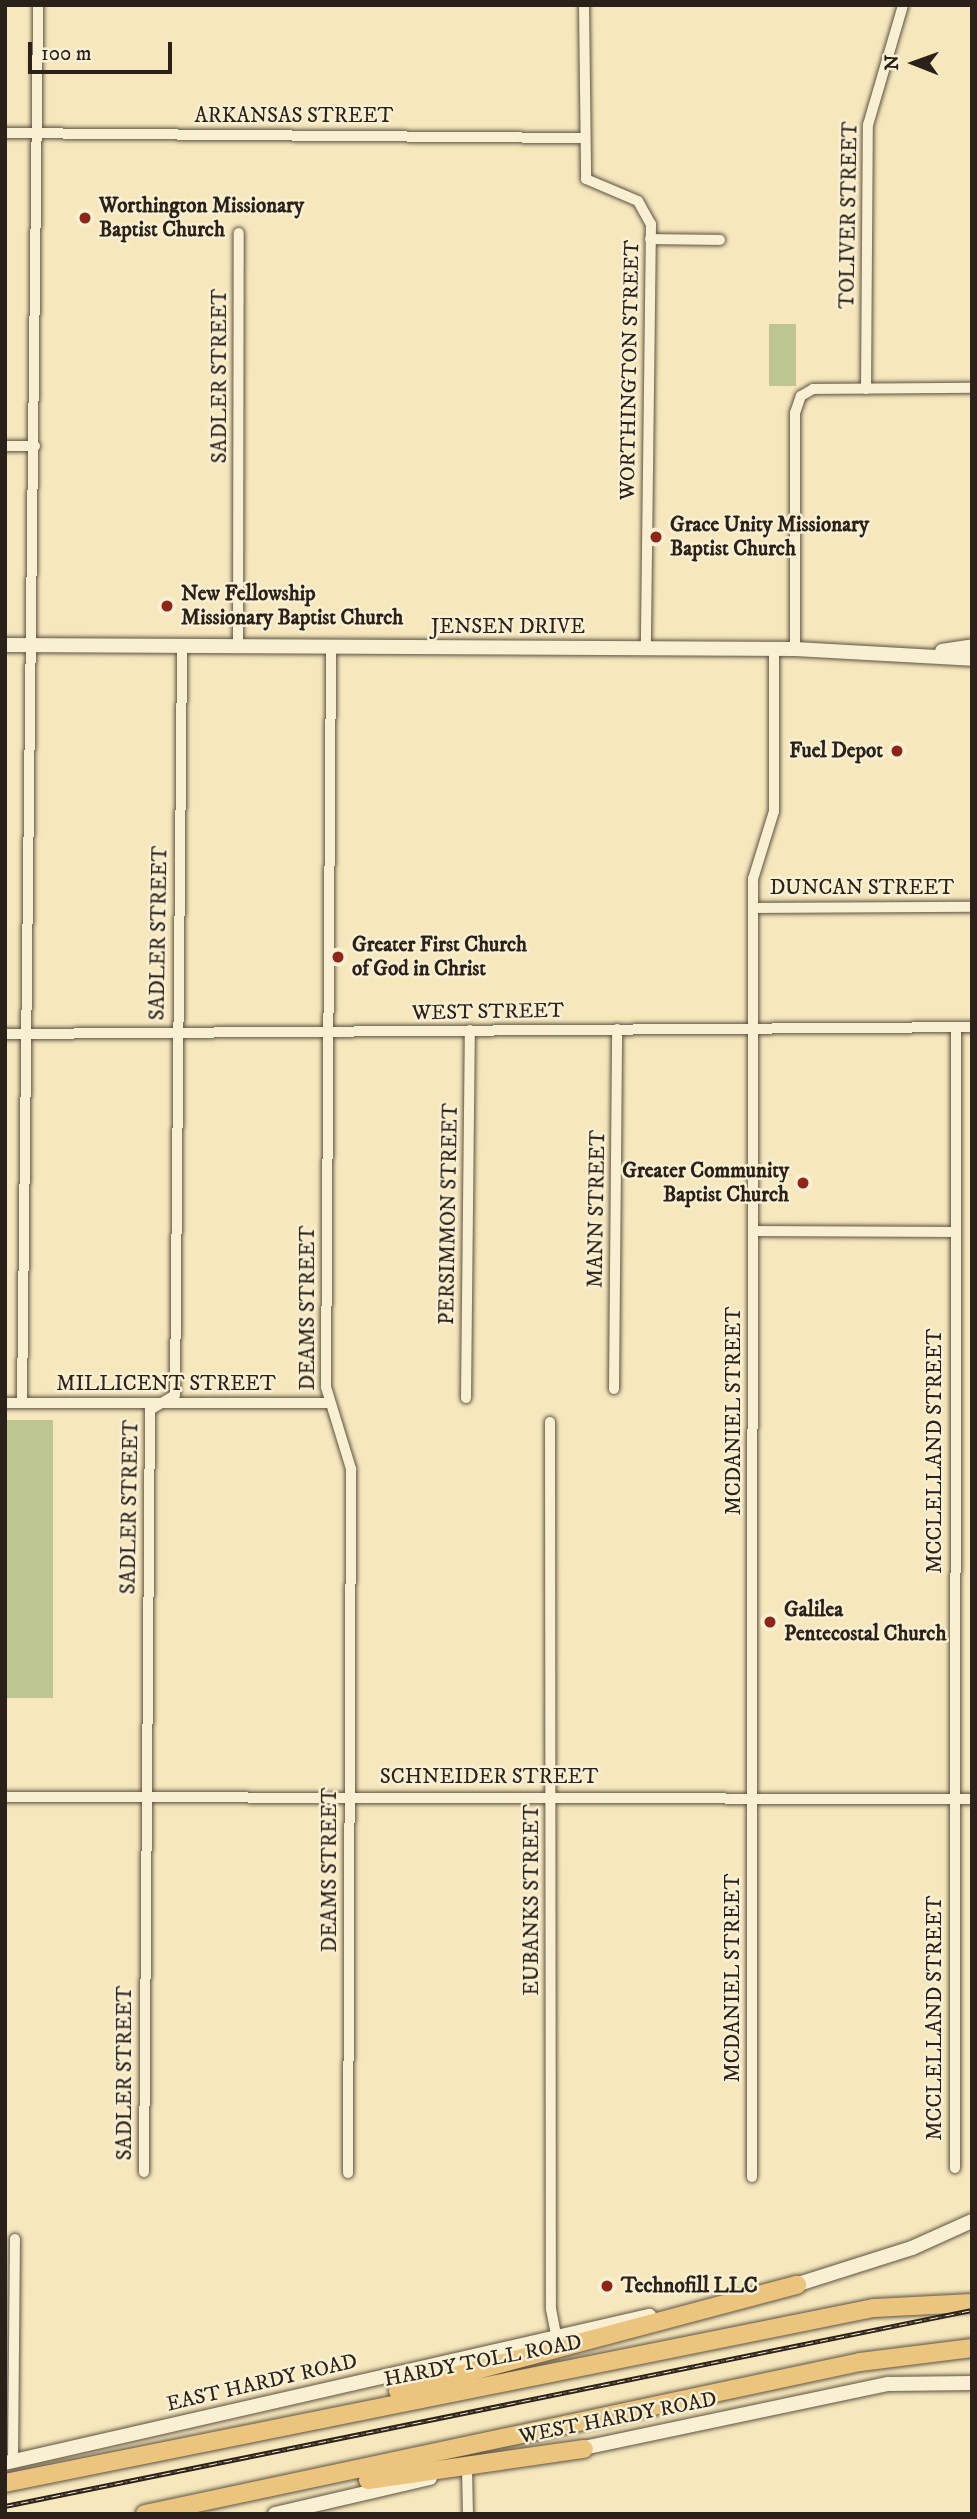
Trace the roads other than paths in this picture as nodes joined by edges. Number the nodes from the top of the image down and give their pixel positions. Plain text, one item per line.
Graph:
1 (38, 5) edge
2 (584, 5) edge
3 (903, 5) edge
4 (5, 133) edge
5 (36, 134) junction
6 (583, 138) junction
7 (239, 233) dead end
8 (650, 239) junction
9 (720, 240) dead end
10 (972, 388) edge
11 (866, 389) junction
12 (5, 446) edge
13 (35, 446) junction
14 (5, 645) edge
15 (31, 645) junction
16 (182, 646) junction
17 (238, 646) junction
18 (972, 646) edge
19 (331, 648) junction
20 (646, 649) junction
21 (774, 649) junction
22 (795, 649) junction
23 (927, 653) junction
24 (972, 659) edge
25 (972, 907) edge
26 (753, 908) junction
27 (956, 1027) junction
28 (972, 1027) edge
29 (753, 1028) junction
30 (618, 1029) junction
31 (470, 1030) junction
32 (177, 1033) junction
33 (5, 1034) edge
34 (27, 1034) junction
35 (329, 1034) junction
36 (754, 1231) junction
37 (955, 1232) junction
38 (614, 1389) dead end
39 (466, 1398) dead end
40 (22, 1402) junction
41 (5, 1403) edge
42 (327, 1403) junction
43 (164, 1404) junction
44 (550, 1422) dead end
45 (147, 1795) junction
46 (349, 1796) junction
47 (5, 1797) edge
48 (551, 1797) junction
49 (752, 1798) junction
50 (954, 1799) junction
51 (972, 1799) edge
52 (955, 2168) dead end
53 (144, 2172) dead end
54 (348, 2173) dead end
55 (752, 2177) dead end
56 (972, 2221) edge
57 (15, 2239) dead end
58 (797, 2285) junction
59 (972, 2303) edge
60 (556, 2335) junction
61 (972, 2348) edge
62 (972, 2383) edge
63 (314, 2418) junction
64 (584, 2449) junction
65 (9, 2462) edge
66 (467, 2468) junction
67 (5, 2483) edge
68 (323, 2510) edge
69 (151, 2513) edge
70 (275, 2514) edge
71 (468, 2514) edge

1 - 5 street
2 - 6 street, WORTHINGTON STREET
3 - 11 street, TOLIVER STREET
4 - 5 street, ARKANSAS STREET
5 - 6 street, ARKANSAS STREET
5 - 13 street
6 - 8 street, WORTHINGTON STREET
7 - 17 street, SADLER STREET
8 - 9 street
8 - 20 street, WORTHINGTON STREET
10 - 11 street
11 - 22 street
12 - 13 street
13 - 15 street
14 - 15 main road, JENSEN DRIVE
15 - 16 main road, JENSEN DRIVE
15 - 34 street
16 - 17 main road, JENSEN DRIVE
16 - 32 street, SADLER STREET
17 - 19 main road, JENSEN DRIVE
18 - 23 main road, JENSEN DRIVE
19 - 20 main road, JENSEN DRIVE
19 - 35 street, DEAMS STREET
20 - 21 main road, JENSEN DRIVE
21 - 22 main road, JENSEN DRIVE
21 - 26 street, MCDANIEL STREET
22 - 23 main road, JENSEN DRIVE
23 - 24 main road, JENSEN DRIVE
25 - 26 street, DUNCAN STREET
26 - 29 street, MCDANIEL STREET
27 - 28 street, WEST STREET
27 - 29 street, WEST STREET
27 - 37 street, MCCLELLAND STREET
29 - 30 street, WEST STREET
29 - 36 street, MCDANIEL STREET
30 - 31 street, WEST STREET
30 - 38 street, MANN STREET
31 - 35 street, WEST STREET
31 - 39 street, PERSIMMON STREET
32 - 34 street, WEST STREET
32 - 35 street, WEST STREET
32 - 43 street, SADLER STREET
33 - 34 street, WEST STREET
34 - 40 street
35 - 42 street, DEAMS STREET
36 - 37 street
36 - 49 street, MCDANIEL STREET
37 - 50 street, MCCLELLAND STREET
40 - 41 street, MILLICENT STREET
40 - 43 street, MILLICENT STREET
42 - 43 street, MILLICENT STREET
42 - 46 street, DEAMS STREET
43 - 45 street, SADLER STREET
44 - 48 street, EUBANKS STREET
45 - 46 street, SCHNEIDER STREET
45 - 47 street, SCHNEIDER STREET
45 - 53 street, SADLER STREET
46 - 48 street, SCHNEIDER STREET
46 - 54 street, DEAMS STREET
48 - 49 street, SCHNEIDER STREET
48 - 60 street, EUBANKS STREET
49 - 50 street, SCHNEIDER STREET
49 - 55 street, MCDANIEL STREET
50 - 51 street, SCHNEIDER STREET
50 - 52 street, MCCLELLAND STREET
56 - 58 main road, EAST HARDY ROAD
57 - 65 street
58 - 60 main road, EAST HARDY ROAD
58 - 63 highway
59 - 63 highway, HARDY TOLL ROAD
60 - 65 main road, EAST HARDY ROAD
61 - 69 highway
62 - 64 main road, WEST HARDY ROAD
63 - 67 highway, HARDY TOLL ROAD
64 - 66 main road, WEST HARDY ROAD
64 - 69 highway
66 - 68 main road, WEST HARDY ROAD
66 - 71 street
68 - 70 main road, WEST HARDY ROAD

